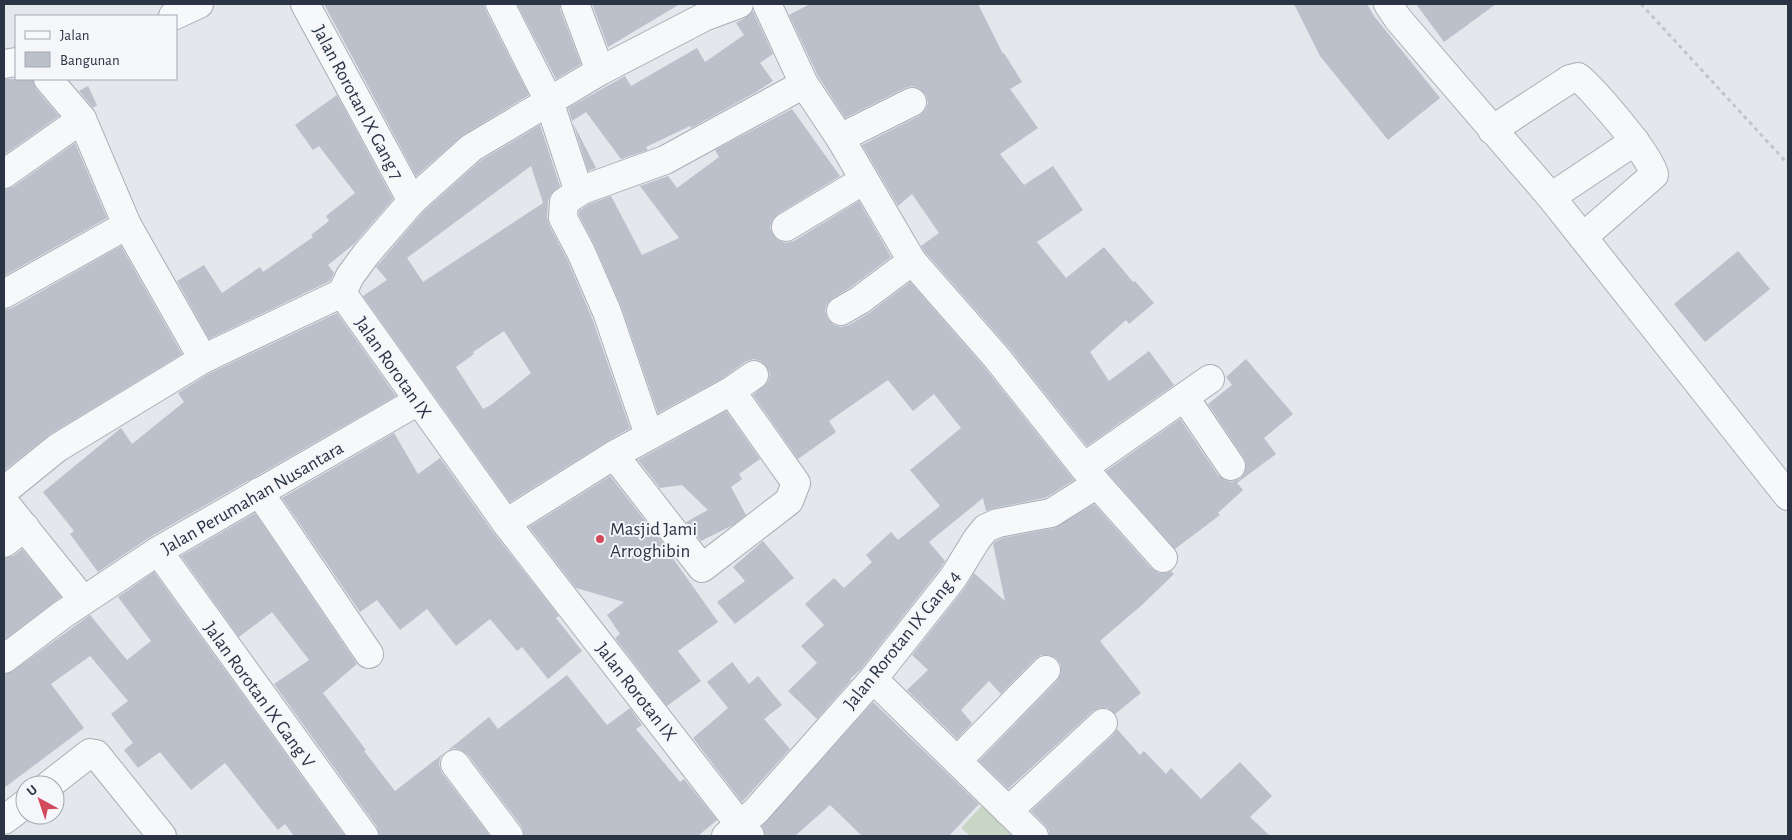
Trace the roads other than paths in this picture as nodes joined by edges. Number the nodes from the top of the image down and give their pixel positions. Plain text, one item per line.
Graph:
1 (156, 4) edge
2 (199, 4) edge
3 (305, 4) edge
4 (500, 4) edge
5 (575, 4) edge
6 (739, 4) edge
7 (767, 4) edge
8 (1388, 4) edge
9 (162, 15) edge
10 (175, 15) edge
11 (600, 71) junction
12 (49, 80) edge
13 (804, 84) junction
14 (549, 101) junction
15 (912, 102) dead end
16 (82, 119) junction
17 (1492, 130) junction
18 (840, 138) junction
19 (1635, 141) junction
20 (4, 174) edge
21 (864, 180) junction
22 (582, 190) junction
23 (1551, 197) junction
24 (412, 201) junction
25 (127, 225) junction
26 (786, 227) dead end
27 (1583, 237) junction
28 (912, 261) junction
29 (342, 293) junction
30 (4, 294) edge
31 (841, 311) dead end
32 (203, 359) junction
33 (754, 375) dead end
34 (1210, 379) dead end
35 (731, 391) junction
36 (1185, 398) junction
37 (418, 401) junction
38 (649, 435) junction
39 (614, 455) junction
40 (1231, 466) dead end
41 (1091, 476) junction
42 (4, 491) edge
43 (259, 492) junction
44 (1788, 496) edge
45 (4, 502) edge
46 (506, 523) junction
47 (26, 527) junction
48 (4, 543) edge
49 (158, 552) junction
50 (1163, 558) dead end
51 (93, 595) junction
52 (369, 654) dead end
53 (4, 659) edge
54 (1046, 670) dead end
55 (873, 679) junction
56 (1104, 724) dead end
57 (957, 761) junction
58 (455, 764) dead end
59 (61, 775) edge
60 (1008, 811) junction
61 (15, 812) edge
62 (4, 820) edge
63 (739, 833) edge
64 (162, 836) edge
65 (364, 836) edge
66 (509, 836) edge
67 (1034, 836) edge

1 - 9 street
2 - 10 street
3 - 24 street, Jalan Rorotan IX Gang 7
4 - 14 street
5 - 11 street
6 - 11 street
7 - 13 street
8 - 17 street
11 - 14 street
12 - 16 street
13 - 18 street
13 - 22 street
14 - 22 street
14 - 24 street
15 - 18 street
16 - 20 street
16 - 25 street
17 - 19 street
17 - 23 street
18 - 21 street
19 - 23 street
19 - 27 street
21 - 26 street
21 - 28 street
22 - 38 street
23 - 27 street
24 - 29 street
25 - 30 street
25 - 32 street
27 - 44 street
28 - 31 street
28 - 41 street
29 - 32 street
29 - 37 street, Jalan Rorotan IX
32 - 42 street
33 - 35 street
34 - 36 street, Jalan Rorotan IX Gang 4
35 - 38 street
35 - 39 street
36 - 40 street
36 - 41 street, Jalan Rorotan IX Gang 4
37 - 43 street, Jalan Perumahan Nusantara
37 - 46 street, Jalan Rorotan IX
38 - 39 street
39 - 46 street
41 - 50 street
41 - 55 street, Jalan Rorotan IX Gang 4
43 - 49 street, Jalan Perumahan Nusantara
43 - 52 street
45 - 47 street
46 - 63 street, Jalan Rorotan IX
47 - 48 street
47 - 51 street
49 - 51 street, Jalan Perumahan Nusantara
49 - 65 street, Jalan Rorotan IX Gang V
51 - 53 street, Jalan Perumahan Nusantara
54 - 57 street
55 - 57 street
55 - 63 street, Jalan Rorotan IX Gang 4
56 - 60 street
57 - 60 street
58 - 66 street
59 - 64 street
60 - 67 street
61 - 62 street

